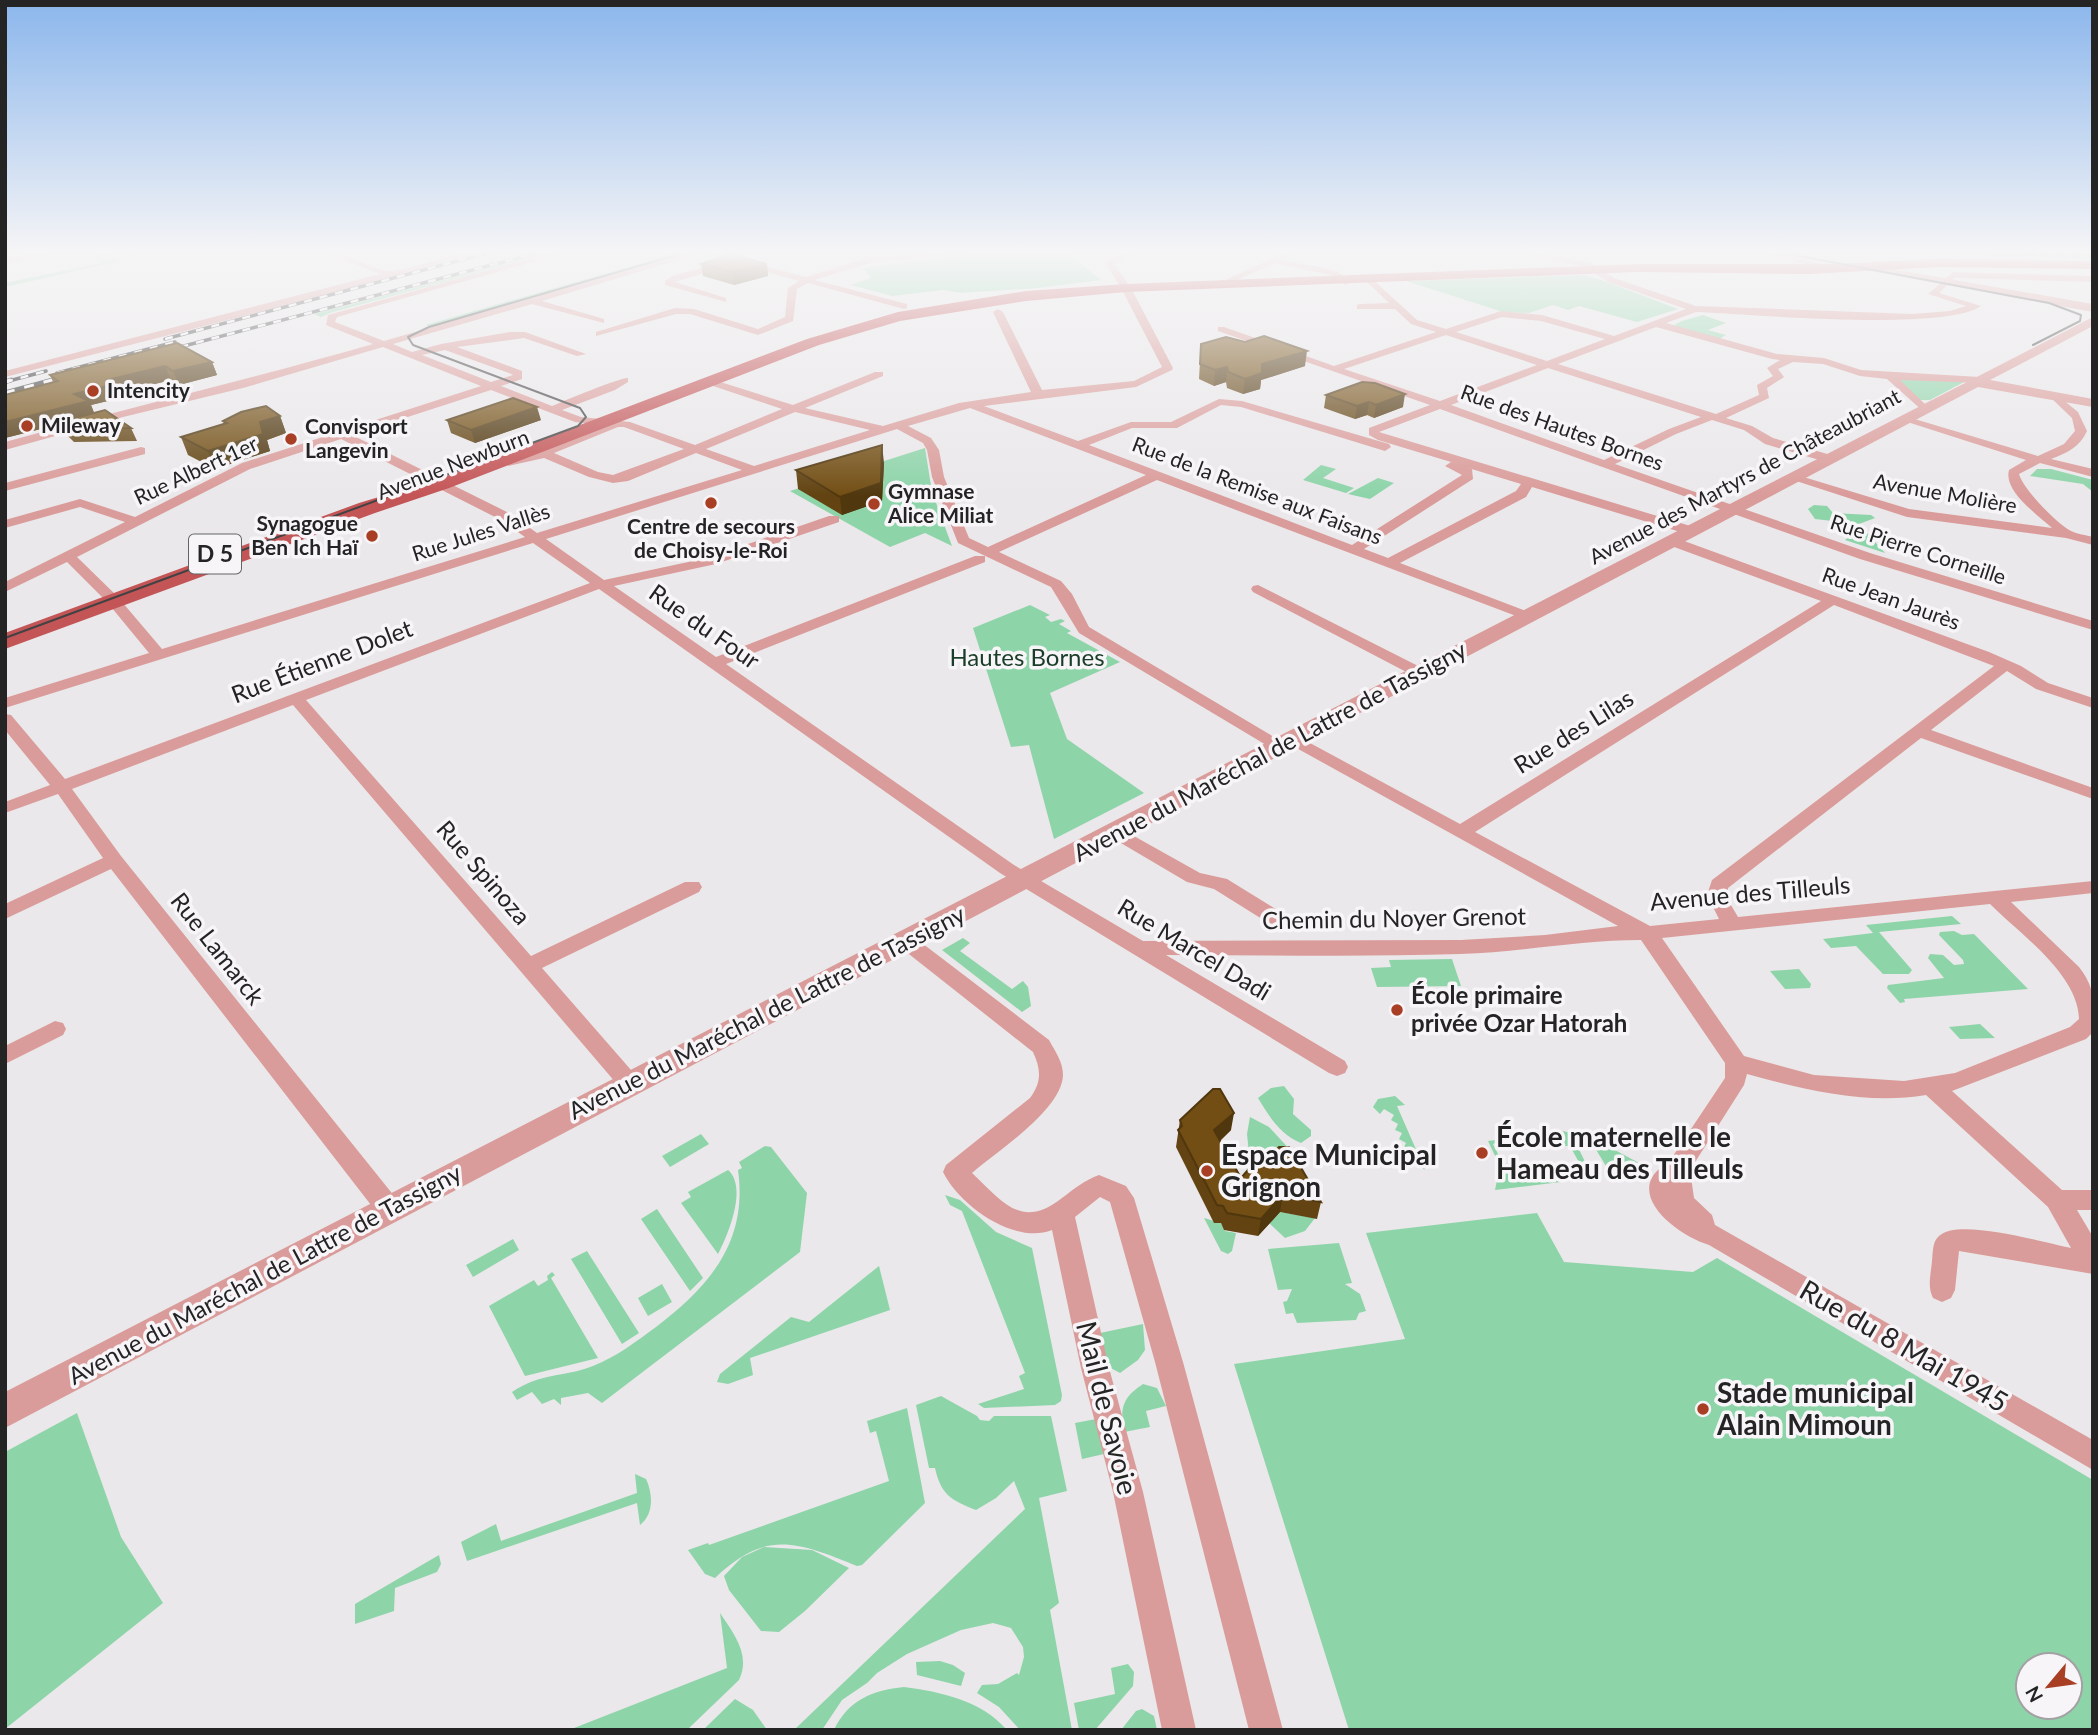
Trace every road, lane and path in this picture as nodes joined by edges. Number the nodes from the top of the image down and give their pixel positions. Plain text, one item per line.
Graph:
1 (161, 334) edge
2 (357, 334) edge
3 (419, 334) edge
4 (816, 334) edge
5 (843, 334) edge
6 (1009, 334) edge
7 (1150, 334) edge
8 (1235, 334) edge
9 (1439, 334) edge
10 (1451, 334) edge
11 (1597, 334) edge
12 (1628, 334) edge
13 (1694, 334) edge
14 (2068, 334) edge
15 (1614, 339) junction
16 (384, 344) junction
17 (449, 348) junction
18 (581, 354) dead end
19 (412, 355) junction
20 (1789, 360) junction
21 (1548, 365) junction
22 (1334, 369) junction
23 (5, 374) edge
24 (879, 374) dead end
25 (1890, 376) junction
26 (1981, 379) junction
27 (624, 380) dead end
28 (708, 382) junction
29 (492, 386) junction
30 (1038, 394) junction
31 (2056, 397) junction
32 (2093, 403) edge
33 (970, 404) junction
34 (1441, 404) junction
35 (792, 408) junction
36 (553, 409) junction
37 (1924, 409) junction
38 (1714, 417) junction
39 (1904, 419) junction
40 (579, 420) junction
41 (614, 422) junction
42 (891, 427) junction
43 (342, 435) junction
44 (2077, 441) junction
45 (2090, 444) dead end
46 (5, 446) edge
47 (1078, 446) junction
48 (696, 449) junction
49 (141, 451) dead end
50 (545, 454) junction
51 (1830, 458) junction
52 (2036, 459) junction
53 (1605, 464) junction
54 (754, 470) junction
55 (2093, 473) edge
56 (1156, 475) junction
57 (1793, 478) junction
58 (432, 479) junction
59 (9, 483) edge
60 (1527, 484) dead end
61 (1731, 510) junction
62 (834, 519) dead end
63 (134, 521) junction
64 (5, 524) edge
65 (1692, 531) junction
66 (2066, 534) junction
67 (535, 538) junction
68 (1671, 541) junction
69 (2093, 541) edge
70 (1354, 550) junction
71 (68, 556) junction
72 (983, 556) junction
73 (1389, 563) junction
74 (601, 585) junction
75 (5, 588) edge
76 (1258, 589) dead end
77 (110, 598) junction
78 (1832, 600) junction
79 (1530, 617) junction
80 (2093, 626) edge
81 (5, 631) edge
82 (5, 642) edge
83 (160, 656) junction
84 (713, 664) junction
85 (2006, 665) junction
86 (1420, 673) junction
87 (296, 698) junction
88 (5, 703) edge
89 (2093, 703) edge
90 (5, 719) edge
91 (1911, 736) junction
92 (1284, 744) junction
93 (60, 785) junction
94 (2093, 794) edge
95 (5, 808) edge
96 (1116, 832) junction
97 (1461, 832) junction
98 (114, 860) junction
99 (1025, 879) junction
100 (692, 887) dead end
101 (2093, 887) edge
102 (1994, 897) junction
103 (5, 912) edge
104 (1733, 924) junction
105 (1288, 926) dead end
106 (1647, 933) junction
107 (907, 942) junction
108 (1142, 948) junction
109 (529, 966) junction
110 (2092, 1022) edge
111 (55, 1029) dead end
112 (5, 1056) edge
113 (1736, 1062) junction
114 (1336, 1066) dead end
115 (630, 1084) junction
116 (1932, 1087) junction
117 (2057, 1200) junction
118 (2093, 1200) edge
119 (390, 1210) junction
120 (1061, 1213) junction
121 (2093, 1262) edge
122 (1942, 1290) dead end
123 (5, 1410) edge
124 (2093, 1456) edge
125 (1180, 1730) edge
126 (1266, 1730) edge

1 - 23 street
2 - 16 street
3 - 16 street
4 - 40 main road, Avenue Newburn / D 5
5 - 28 main road, Avenue Newburn / D 5
6 - 30 street
7 - 30 street, Rue Jules Vallès
8 - 22 street, Rue des Hautes Bornes
9 - 22 street
10 - 21 street
11 - 15 street
12 - 15 street
13 - 20 street
14 - 26 street, Avenue des Martyrs de Châteaubriant
15 - 21 street
16 - 19 street
16 - 46 street
17 - 18 street
17 - 19 street
17 - 29 street, Rue Albert 1er
19 - 29 street
20 - 25 street
20 - 38 street
21 - 34 street
21 - 38 street
22 - 34 street, Rue des Hautes Bornes
24 - 35 street
25 - 26 street
25 - 37 street
26 - 31 street
26 - 37 street, Avenue des Martyrs de Châteaubriant
27 - 36 street
28 - 35 street
28 - 41 main road, Avenue Newburn / D 5
29 - 36 street
29 - 43 street, Rue Albert 1er
30 - 33 street, Rue Jules Vallès
31 - 32 street
31 - 44 street
33 - 42 street, Rue Jules Vallès
33 - 47 street, Rue de la Remise aux Faisans
34 - 53 street, Rue des Hautes Bornes
34 - 65 street
35 - 42 street
35 - 48 street
36 - 40 street
37 - 39 street, Avenue des Martyrs de Châteaubriant
38 - 51 street
38 - 53 street
39 - 51 street, Avenue des Martyrs de Châteaubriant
39 - 52 street
40 - 41 street
40 - 58 main road, Avenue Newburn / D 5
41 - 48 street
41 - 50 street
41 - 58 main road, Avenue Newburn / D 5
42 - 54 street, Rue Jules Vallès
42 - 72 street, Avenue des Tilleuls
43 - 58 street, Rue du Four
43 - 63 street, Rue Albert 1er
44 - 45 street
44 - 52 street
47 - 56 street, Rue de la Remise aux Faisans
47 - 70 street
48 - 50 street
48 - 54 street
49 - 59 street
50 - 58 street
51 - 57 street, Avenue des Martyrs de Châteaubriant
52 - 55 street
52 - 66 street
53 - 61 street, Rue des Hautes Bornes
54 - 67 street, Rue Jules Vallès
56 - 70 street, Rue de la Remise aux Faisans
56 - 72 street
57 - 61 street, Avenue des Martyrs de Châteaubriant
57 - 66 street, Avenue Molière
58 - 67 street, Rue du Four
58 - 77 main road, Avenue Newburn / D 5
60 - 73 street
61 - 65 street, Avenue des Martyrs de Châteaubriant
61 - 80 street, Rue Pierre Corneille
62 - 74 street, Rue Étienne Dolet
63 - 64 street
63 - 71 street, Rue Albert 1er
65 - 68 street, Avenue des Martyrs de Châteaubriant
66 - 69 street, Avenue Molière
67 - 74 street, Rue du Four
67 - 83 street, Rue Jules Vallès
68 - 78 street, Rue Jean Jaurès
68 - 79 street, Avenue des Martyrs de Châteaubriant
70 - 73 street, Rue de la Remise aux Faisans
71 - 75 street, Rue Albert 1er
71 - 77 street
72 - 84 street
72 - 92 street, Avenue des Tilleuls
73 - 79 street, Rue de la Remise aux Faisans
74 - 84 street, Rue du Four
74 - 87 street, Rue Étienne Dolet
76 - 86 street
77 - 81 main road, Avenue Newburn / D 5
77 - 82 main road, Avenue Newburn / D 5
77 - 83 street
78 - 85 street, Rue Jean Jaurès
78 - 97 street, Rue des Lilas
79 - 86 street, Avenue du Maréchal de Lattre de Tassigny
83 - 88 street, Rue Jules Vallès
84 - 99 street, Rue du Four
85 - 89 street, Rue Jean Jaurès
85 - 91 street
86 - 92 street, Avenue du Maréchal de Lattre de Tassigny
87 - 93 street, Rue Étienne Dolet
87 - 109 street, Rue Spinoza
90 - 93 street, Rue Lamarck
91 - 94 street
91 - 104 street
92 - 96 street, Avenue du Maréchal de Lattre de Tassigny
92 - 97 street, Avenue des Tilleuls
93 - 95 street, Rue Étienne Dolet
93 - 98 street, Rue Lamarck
96 - 99 street, Avenue du Maréchal de Lattre de Tassigny
96 - 105 street
97 - 106 street, Avenue des Tilleuls
98 - 103 street
98 - 119 street, Rue Lamarck
99 - 107 street, Avenue du Maréchal de Lattre de Tassigny
99 - 108 street, Rue Marcel Dadi
100 - 109 street
101 - 102 street, Avenue des Tilleuls
102 - 104 street, Avenue des Tilleuls
102 - 110 street
104 - 106 street, Avenue des Tilleuls
106 - 108 street, Chemin du Noyer Grenot
106 - 113 street
107 - 115 street, Avenue du Maréchal de Lattre de Tassigny
107 - 120 street
108 - 114 street, Rue Marcel Dadi
109 - 115 street, Rue Spinoza
110 - 116 street
111 - 112 street
113 - 116 street
113 - 124 street, Rue du 8 Mai 1945
115 - 119 street, Avenue du Maréchal de Lattre de Tassigny
116 - 117 street
117 - 118 street
117 - 121 street
119 - 123 street, Avenue du Maréchal de Lattre de Tassigny
120 - 125 street, Mail de Savoie
120 - 126 street
121 - 122 street

